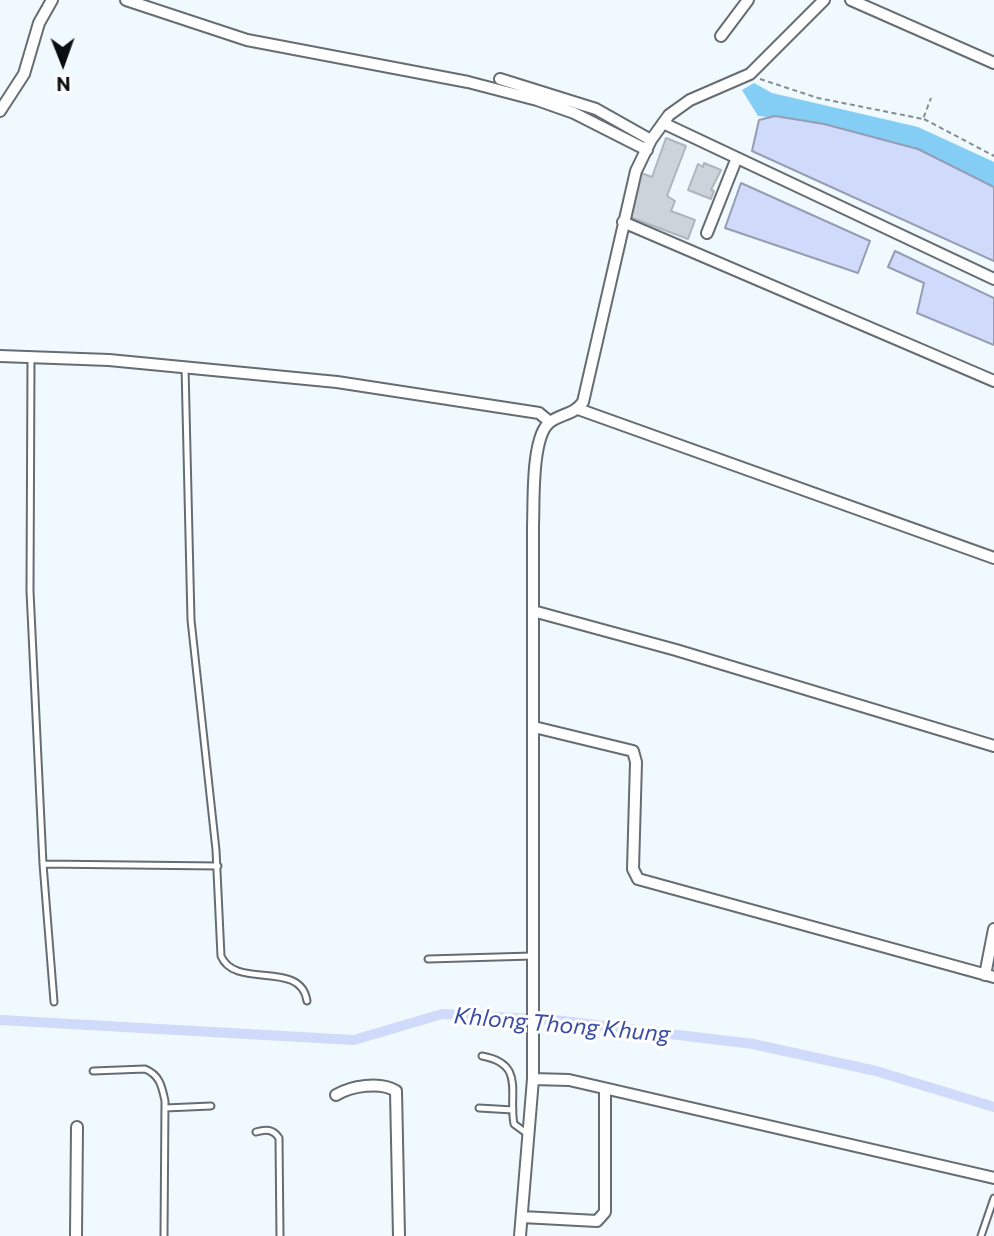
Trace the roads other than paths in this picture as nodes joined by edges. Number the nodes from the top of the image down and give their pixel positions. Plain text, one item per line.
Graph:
1 (52, 0) edge
2 (126, 0) edge
3 (748, 0) edge
4 (824, 0) edge
5 (851, 0) edge
6 (722, 36) dead end
7 (994, 63) edge
8 (500, 79) dead end
9 (0, 111) edge
10 (663, 123) junction
11 (649, 145) junction
12 (736, 160) junction
13 (623, 222) junction
14 (707, 233) dead end
15 (994, 279) edge
16 (0, 356) edge
17 (31, 357) junction
18 (185, 367) junction
19 (994, 381) edge
20 (578, 409) junction
21 (550, 422) junction
22 (994, 558) edge
23 (533, 611) junction
24 (534, 727) junction
25 (994, 746) edge
26 (43, 864) junction
27 (218, 866) junction
28 (994, 929) edge
29 (532, 956) junction
30 (428, 959) dead end
31 (990, 976) edge
32 (307, 1001) dead end
33 (54, 1002) dead end
34 (482, 1056) dead end
35 (93, 1071) dead end
36 (533, 1079) junction
37 (605, 1089) junction
38 (336, 1096) dead end
39 (211, 1107) dead end
40 (165, 1108) junction
41 (479, 1108) dead end
42 (513, 1110) junction
43 (77, 1127) dead end
44 (256, 1132) dead end
45 (529, 1135) junction
46 (994, 1178) edge
47 (994, 1198) edge
48 (522, 1217) junction
49 (76, 1236) edge
50 (164, 1236) edge
51 (280, 1236) edge
52 (399, 1236) edge
53 (520, 1236) edge
54 (981, 1236) edge

1 - 9 street
2 - 11 street
3 - 6 street
4 - 10 street
5 - 7 street
8 - 11 street
10 - 11 street
10 - 12 street
11 - 13 street
12 - 14 street
12 - 15 street
13 - 19 street
13 - 20 street
16 - 17 street
17 - 18 street
17 - 26 lane
18 - 21 street
18 - 27 lane
20 - 21 street
20 - 22 street
21 - 23 street
23 - 24 street
23 - 25 street
24 - 29 street
24 - 31 street
26 - 27 lane
26 - 33 lane
27 - 32 lane
28 - 31 street
29 - 30 lane
29 - 36 street
34 - 42 lane
35 - 40 lane
36 - 37 street
36 - 45 street
37 - 46 street
37 - 48 street
38 - 52 street
39 - 40 lane
40 - 50 lane
41 - 42 lane
42 - 45 lane
43 - 49 street
44 - 51 lane
45 - 48 street
47 - 54 lane
48 - 53 street

